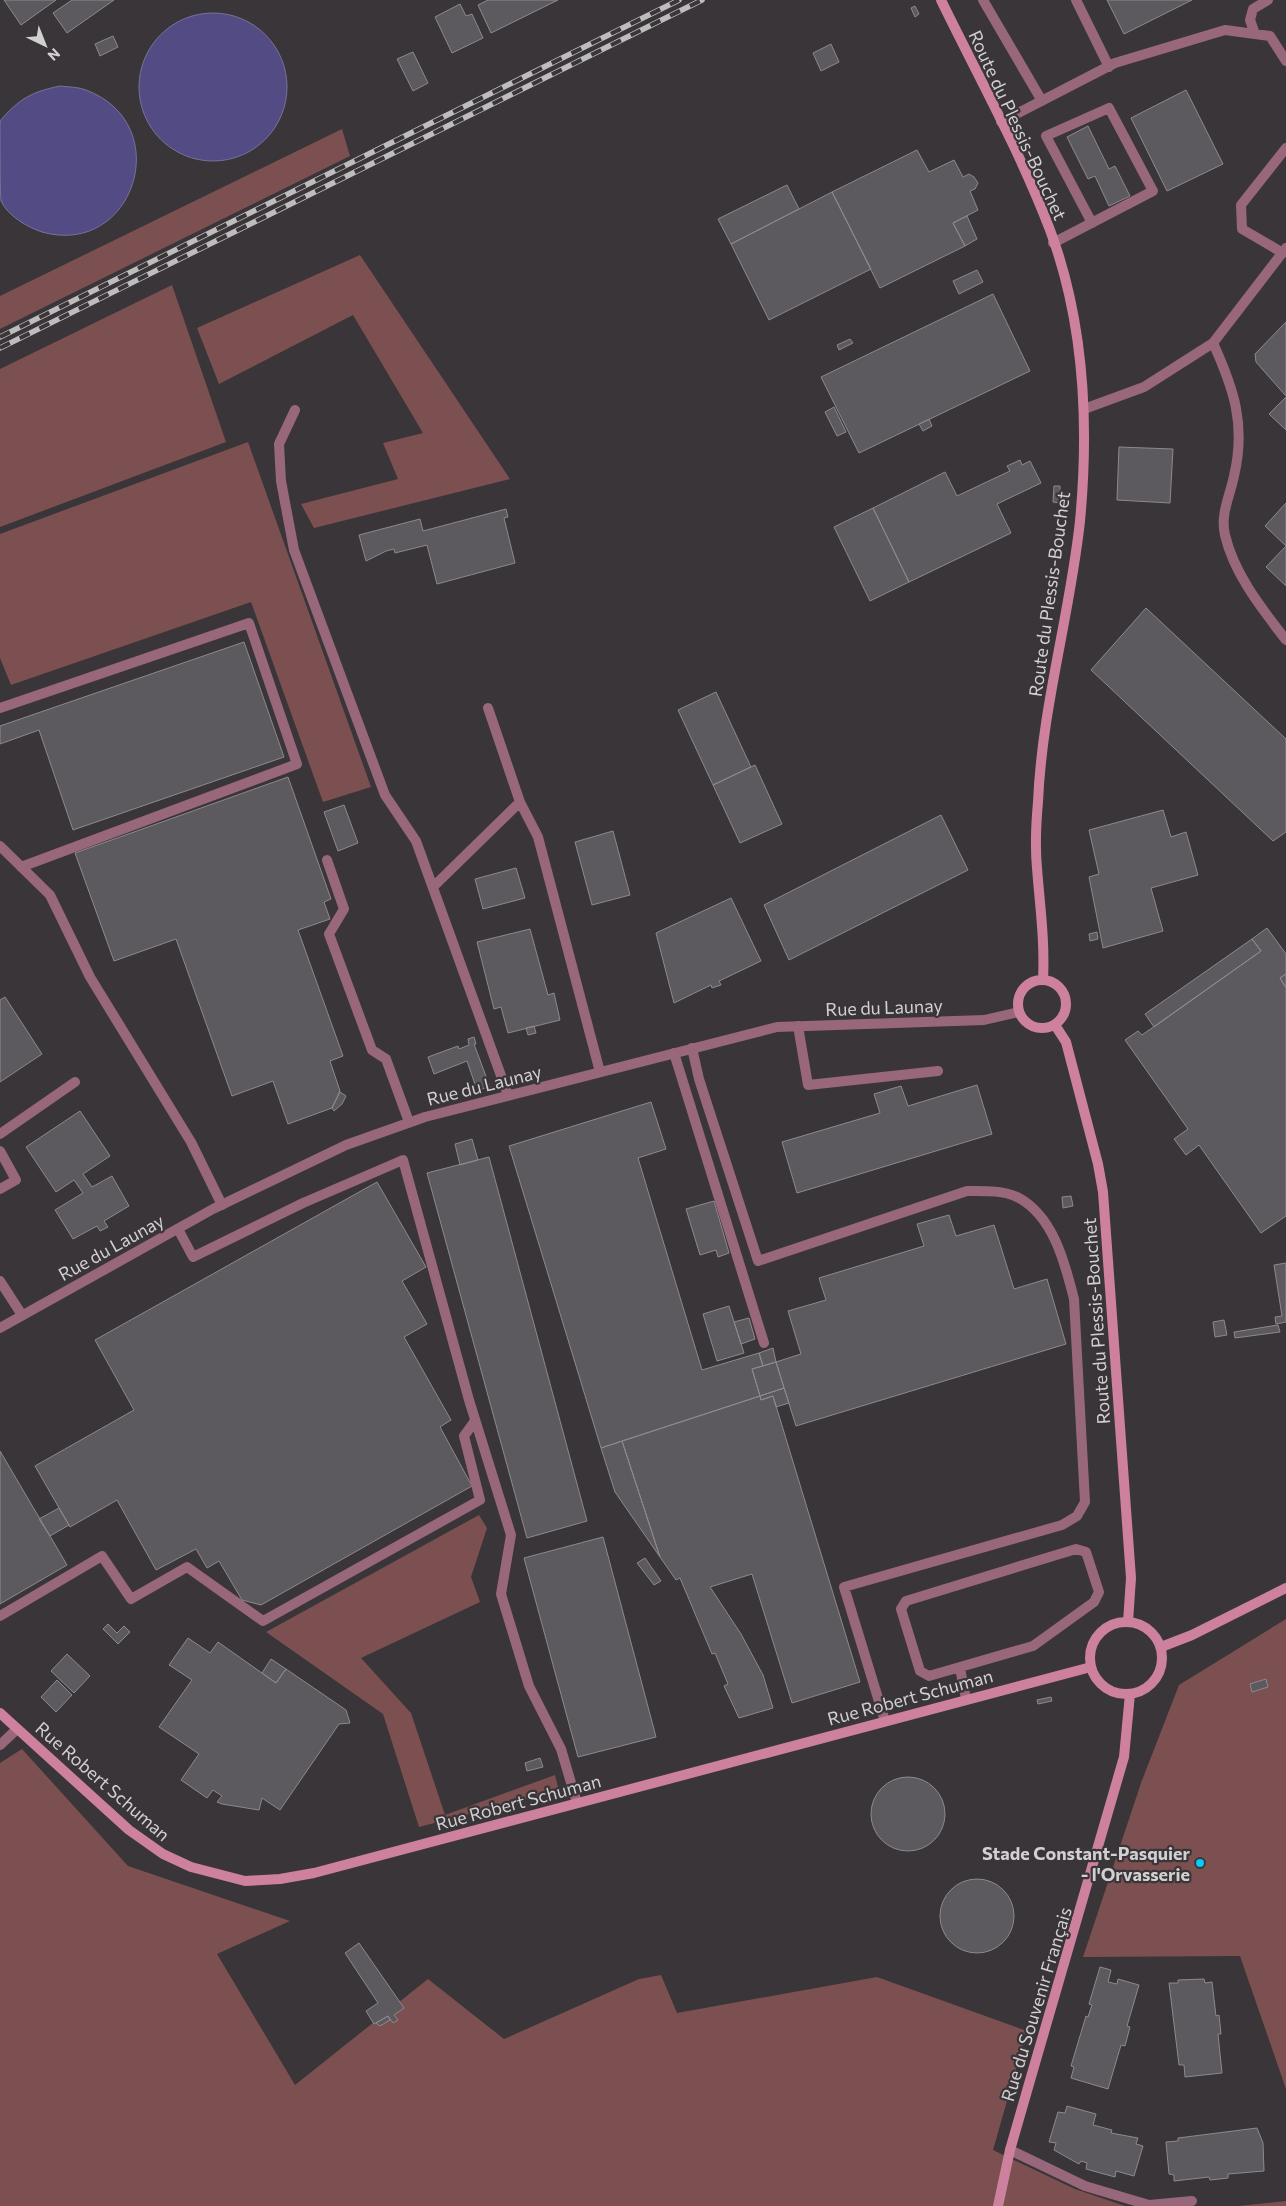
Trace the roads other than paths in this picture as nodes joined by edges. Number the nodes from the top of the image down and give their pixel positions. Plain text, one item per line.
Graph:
1 (941, 0) edge
2 (983, 0) edge
3 (1076, 0) edge
4 (1268, 0) edge
5 (1255, 34) junction
6 (1286, 61) edge
7 (1108, 67) junction
8 (1042, 101) junction
9 (1001, 122) junction
10 (1286, 148) edge
11 (1092, 223) junction
12 (1053, 243) junction
13 (1284, 250) edge
14 (1213, 344) junction
15 (1084, 409) junction
16 (295, 410) dead end
17 (1286, 640) edge
18 (0, 708) edge
19 (488, 708) dead end
20 (520, 802) junction
21 (0, 846) edge
22 (327, 860) dead end
23 (21, 867) junction
24 (433, 887) junction
25 (1043, 980) junction
26 (1019, 1012) junction
27 (1055, 1025) junction
28 (798, 1026) junction
29 (692, 1048) junction
30 (674, 1053) junction
31 (938, 1071) dead end
32 (600, 1072) junction
33 (74, 1082) dead end
34 (508, 1096) junction
35 (409, 1122) junction
36 (0, 1134) edge
37 (0, 1151) edge
38 (0, 1189) edge
39 (222, 1205) junction
40 (178, 1229) junction
41 (0, 1281) edge
42 (22, 1316) junction
43 (0, 1328) edge
44 (764, 1343) dead end
45 (475, 1421) junction
46 (1286, 1588) edge
47 (0, 1616) edge
48 (1128, 1622) junction
49 (1161, 1647) junction
50 (1091, 1667) junction
51 (960, 1668) junction
52 (1130, 1694) junction
53 (966, 1699) junction
54 (0, 1713) edge
55 (885, 1721) junction
56 (17, 1729) junction
57 (0, 1745) edge
58 (577, 1803) junction
59 (1010, 2150) junction
60 (1192, 2201) dead end
61 (998, 2206) edge

1 - 9 street, Route du Plessis-Bouchet
2 - 8 street
3 - 7 street
4 - 5 street
5 - 6 street
5 - 7 street
7 - 8 street
8 - 9 street
9 - 12 street, Route du Plessis-Bouchet
10 - 13 street
11 - 11 street
11 - 12 street
12 - 15 street, Route du Plessis-Bouchet
13 - 14 street
14 - 15 street
14 - 17 street
15 - 25 street, Route du Plessis-Bouchet
16 - 24 street
18 - 23 street
19 - 20 street
20 - 24 street
20 - 32 street
21 - 23 street
22 - 35 street
23 - 39 street
24 - 34 street
25 - 26 street
25 - 27 street
26 - 27 street
26 - 28 street, Rue du Launay
27 - 48 street, Route du Plessis-Bouchet
28 - 29 street, Rue du Launay
28 - 31 street
29 - 30 street, Rue du Launay
29 - 55 street
30 - 32 street, Rue du Launay
30 - 44 street
32 - 34 street, Rue du Launay
33 - 36 street
34 - 35 street, Rue du Launay
35 - 39 street, Rue du Launay
37 - 38 street
39 - 40 street, Rue du Launay
40 - 42 street, Rue du Launay
40 - 45 street
41 - 42 street
42 - 43 street, Rue du Launay
45 - 47 street
45 - 58 street
46 - 49 street
48 - 49 street
48 - 50 street
49 - 52 street
50 - 52 street
50 - 53 street, Rue Robert Schuman
51 - 51 street
51 - 53 street
52 - 59 street, Rue du Souvenir Français
53 - 55 street, Rue Robert Schuman
54 - 56 street, Rue Robert Schuman
55 - 58 street, Rue Robert Schuman
56 - 57 street
56 - 58 street, Rue Robert Schuman
59 - 60 street
59 - 61 street, Rue du Souvenir Français

